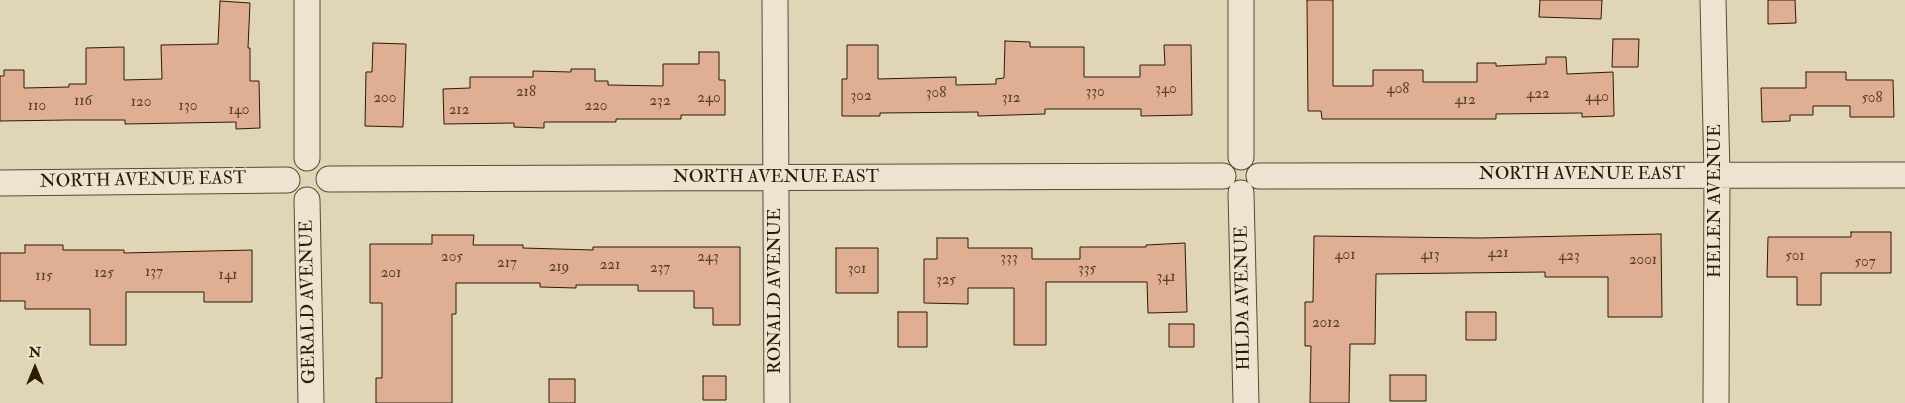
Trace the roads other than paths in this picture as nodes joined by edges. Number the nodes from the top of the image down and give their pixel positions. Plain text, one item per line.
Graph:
1 (307, 0) edge
2 (775, 0) edge
3 (1241, 0) edge
4 (1713, 0) edge
5 (1241, 157) junction
6 (307, 158) junction
7 (1717, 175) junction
8 (1905, 175) edge
9 (1223, 176) junction
10 (1259, 176) junction
11 (329, 179) junction
12 (775, 179) junction
13 (287, 180) junction
14 (0, 183) edge
15 (1241, 193) junction
16 (307, 200) junction
17 (311, 403) edge
18 (777, 403) edge
19 (1246, 403) edge
20 (1716, 403) edge

1 - 6 street
2 - 12 street, RONALD AVENUE
3 - 5 street
4 - 7 street, HELEN AVENUE
5 - 9 street
5 - 10 street
6 - 11 street
6 - 13 street
7 - 8 street, NORTH AVENUE EAST
7 - 10 street, NORTH AVENUE EAST
7 - 20 street, HELEN AVENUE
9 - 12 street, NORTH AVENUE EAST
9 - 15 street
10 - 15 street
11 - 12 street, NORTH AVENUE EAST
11 - 16 street
12 - 18 street, RONALD AVENUE
13 - 14 street, NORTH AVENUE EAST
13 - 16 street
15 - 19 street, HILDA AVENUE
16 - 17 street, GERALD AVENUE

